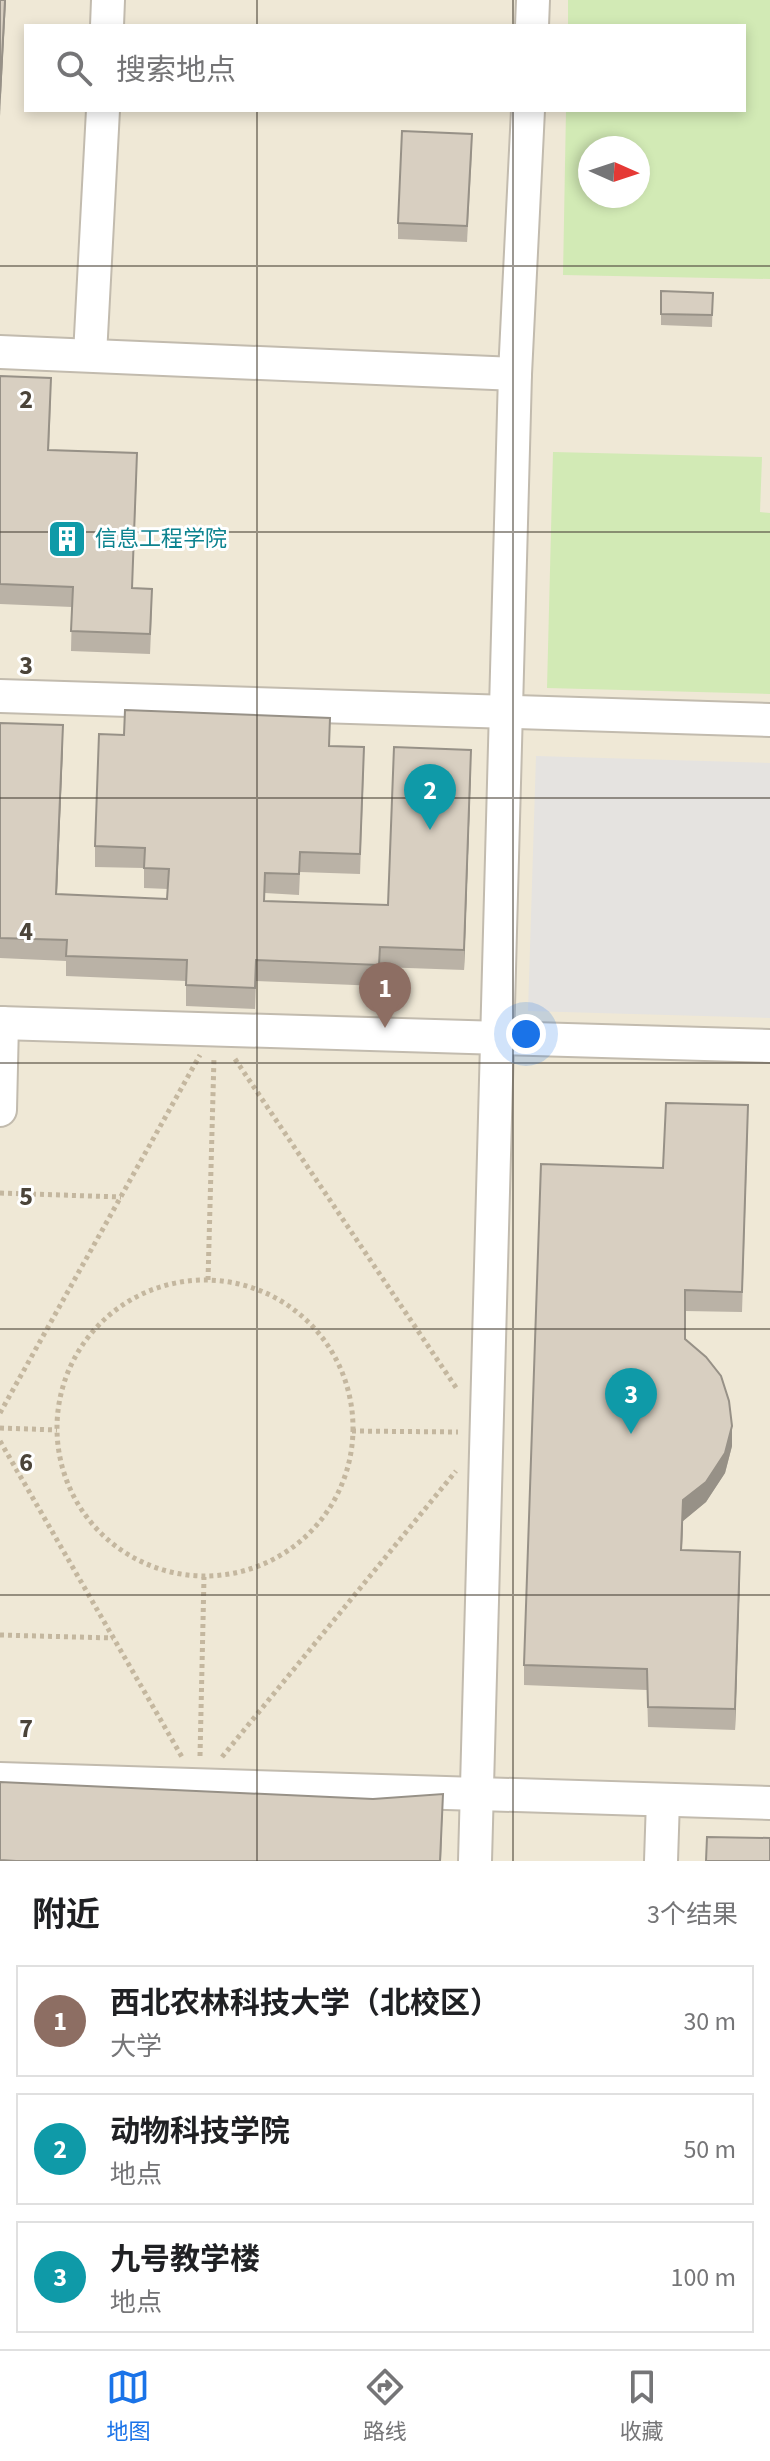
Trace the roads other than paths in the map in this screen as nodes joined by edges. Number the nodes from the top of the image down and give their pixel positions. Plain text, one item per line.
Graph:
1 (108, 0) edge
2 (533, 0) edge
3 (107, 24) edge
4 (532, 24) edge
5 (103, 112) edge
6 (528, 112) edge
7 (0, 352) edge
8 (90, 355) junction
9 (515, 374) junction
10 (0, 696) edge
11 (506, 712) junction
12 (770, 720) edge
13 (1, 1023) edge
14 (497, 1038) junction
15 (770, 1046) edge
16 (0, 1110) edge
17 (0, 1779) edge
18 (477, 1794) junction
19 (663, 1800) junction
20 (770, 1803) edge
21 (475, 1861) edge
22 (661, 1861) edge

1 - 3 lane
2 - 4 lane
5 - 8 lane
6 - 9 lane
7 - 8 lane
8 - 9 lane
9 - 11 lane
10 - 11 lane
11 - 12 lane
11 - 14 lane
13 - 14 lane
13 - 16 lane
14 - 15 lane
14 - 18 lane
17 - 18 lane
18 - 19 lane
18 - 21 lane
19 - 20 lane
19 - 22 lane

